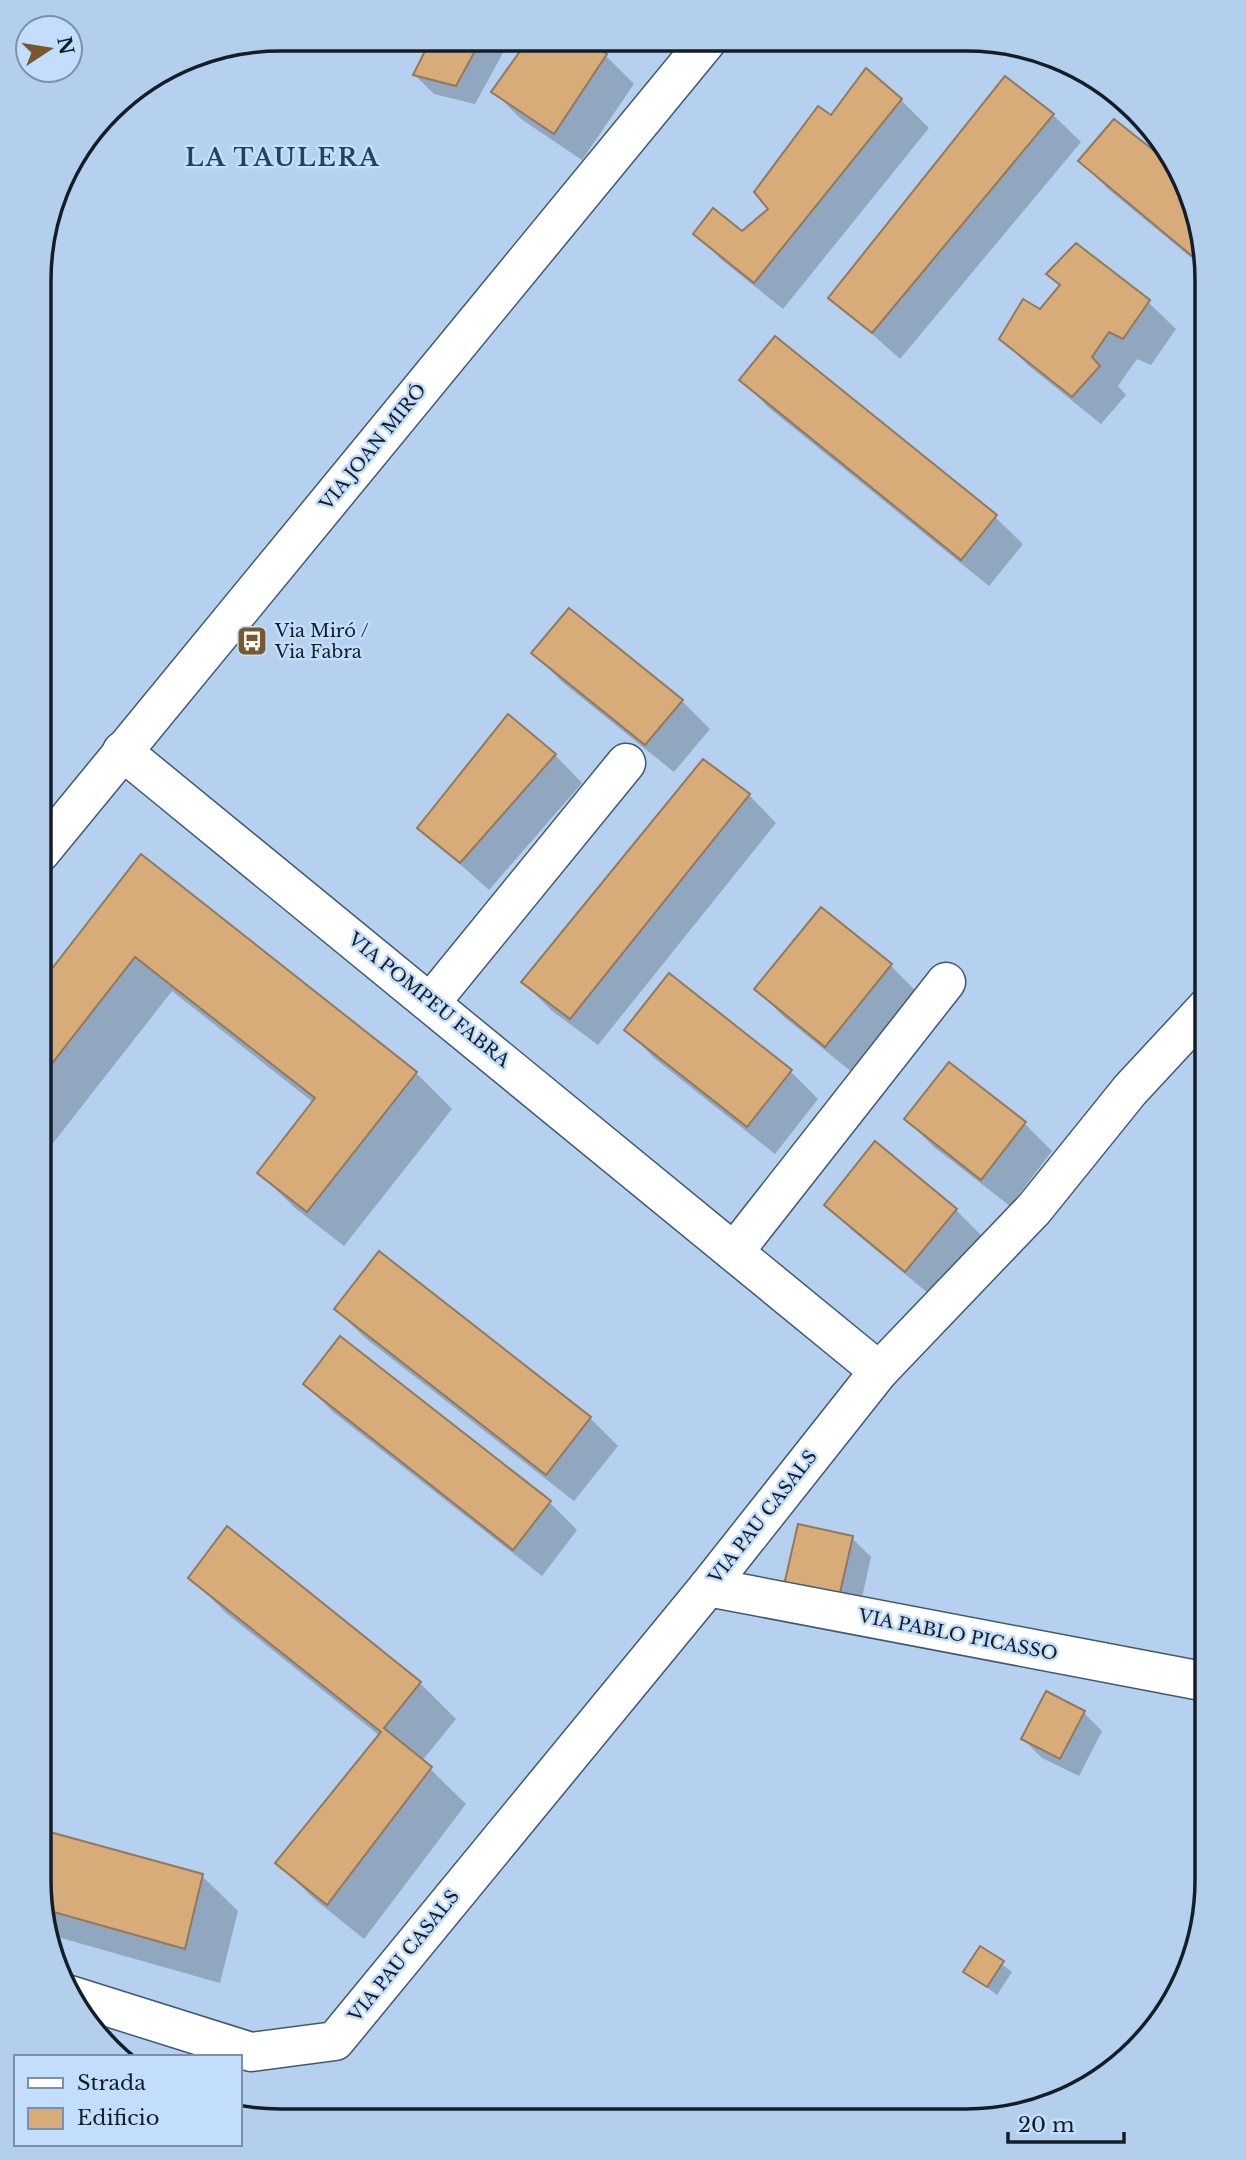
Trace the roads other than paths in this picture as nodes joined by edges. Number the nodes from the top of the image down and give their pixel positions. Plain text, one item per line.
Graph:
1 (699, 51) edge
2 (122, 751) junction
3 (626, 763) dead end
4 (51, 839) edge
5 (946, 982) dead end
6 (431, 1002) junction
7 (1195, 1020) edge
8 (734, 1252) junction
9 (879, 1371) junction
10 (708, 1587) junction
11 (1195, 1680) edge
12 (84, 1999) edge

1 - 2 street, VIA JOAN MIRÓ
2 - 4 street, VIA JOAN MIRÓ
2 - 6 street, VIA POMPEU FABRA
3 - 6 street
5 - 8 street
6 - 8 street, VIA POMPEU FABRA
7 - 9 street, VIA PAU CASALS
8 - 9 street, VIA POMPEU FABRA
9 - 10 street, VIA PAU CASALS
10 - 11 street, VIA PABLO PICASSO
10 - 12 street, VIA PAU CASALS

